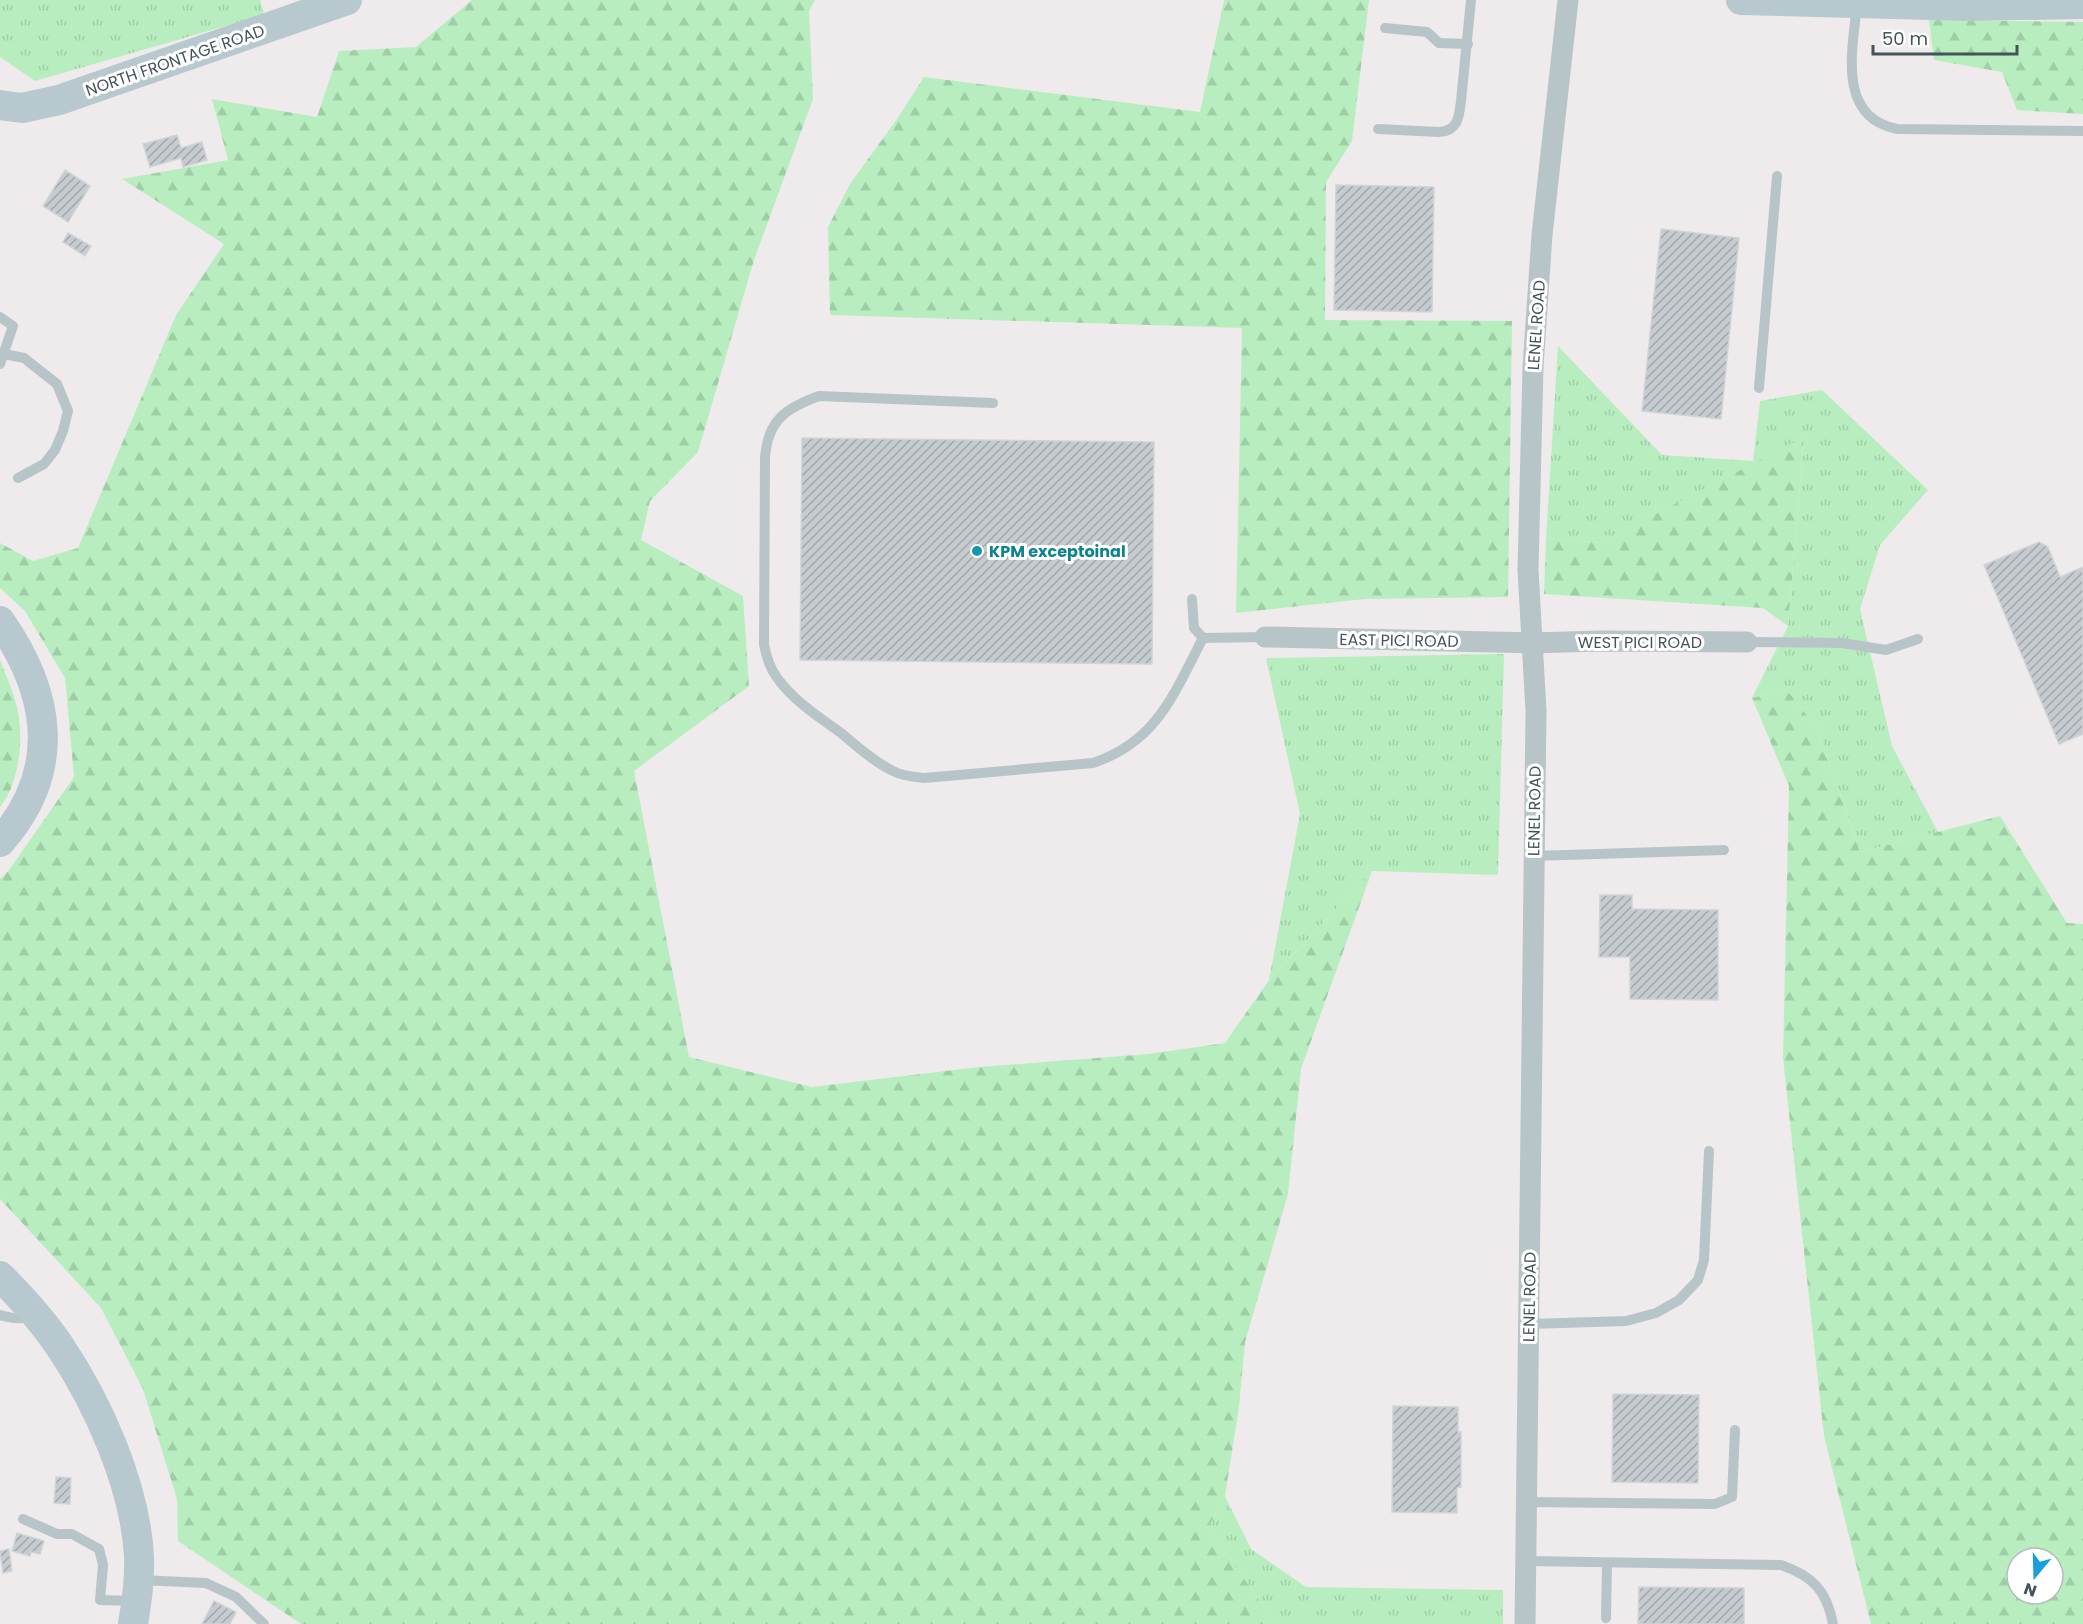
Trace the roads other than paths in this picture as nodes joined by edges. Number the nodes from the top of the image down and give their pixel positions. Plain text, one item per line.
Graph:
1 (347, 0) edge
2 (1471, 0) edge
3 (1568, 0) edge
4 (1741, 0) edge
5 (1857, 3) junction
6 (2083, 4) edge
7 (1385, 28) dead end
8 (1468, 44) junction
9 (0, 105) edge
10 (1378, 129) dead end
11 (2083, 131) edge
12 (1777, 177) dead end
13 (0, 317) edge
14 (2, 359) edge
15 (1759, 388) dead end
16 (993, 403) dead end
17 (18, 478) dead end
18 (1192, 600) dead end
19 (0, 621) edge
20 (1265, 637) joint
21 (1203, 638) junction
22 (1918, 639) dead end
23 (1747, 642) joint
24 (1532, 643) junction
25 (0, 842) edge
26 (1724, 850) dead end
27 (1534, 855) junction
28 (1709, 1151) dead end
29 (0, 1276) edge
30 (0, 1315) edge
31 (36, 1315) junction
32 (1529, 1324) junction
33 (1735, 1430) dead end
34 (1526, 1502) junction
35 (23, 1518) dead end
36 (1526, 1561) junction
37 (1607, 1563) junction
38 (136, 1602) edge
39 (1606, 1618) dead end
40 (264, 1624) edge
41 (1525, 1624) edge
42 (1833, 1624) edge

1 - 9 main road, NORTH FRONTAGE ROAD
2 - 8 lane
3 - 24 street, LENEL ROAD
4 - 5 main road
5 - 6 main road
5 - 11 lane
7 - 8 lane
8 - 10 lane
12 - 15 lane
13 - 14 lane
14 - 17 lane
16 - 21 lane
18 - 21 lane
19 - 25 main road
20 - 21 lane
20 - 24 street, EAST PICI ROAD
22 - 23 lane
23 - 24 street, WEST PICI ROAD
24 - 27 street, LENEL ROAD
26 - 27 lane
27 - 32 street, LENEL ROAD
28 - 32 lane
29 - 31 main road
30 - 31 lane
31 - 38 main road
32 - 34 street, LENEL ROAD
33 - 34 lane
34 - 36 street, LENEL ROAD
35 - 38 lane
36 - 37 lane
36 - 41 street, LENEL ROAD
37 - 39 lane
37 - 42 lane
38 - 40 lane

